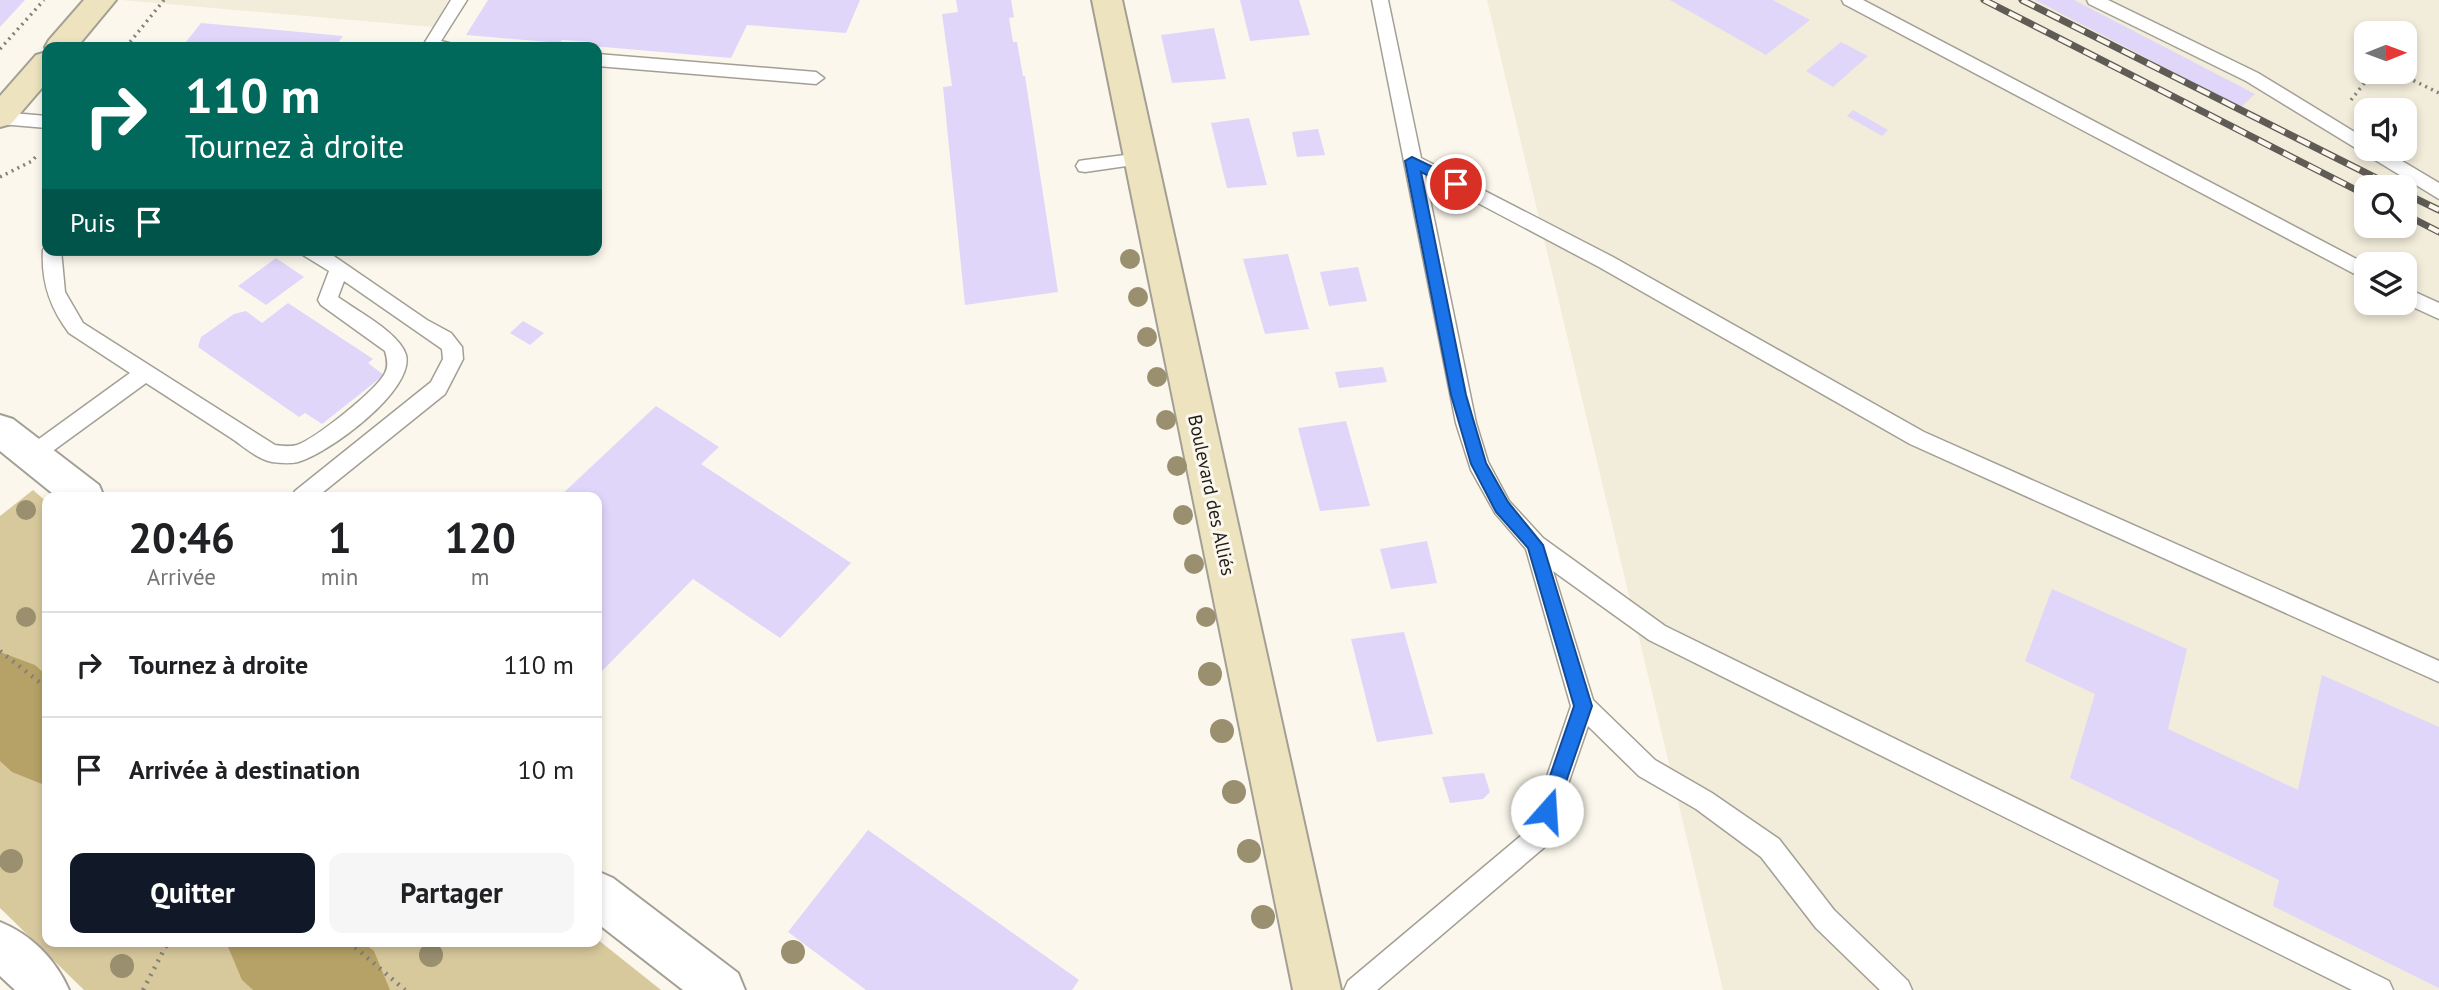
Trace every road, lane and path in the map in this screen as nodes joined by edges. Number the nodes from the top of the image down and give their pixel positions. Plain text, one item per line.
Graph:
1 (44, 0) edge
2 (101, 0) edge
3 (164, 0) edge
4 (459, 0) edge
5 (1107, 0) edge
6 (1380, 0) edge
7 (1850, 0) edge
8 (2095, 0) edge
9 (64, 42) edge
10 (130, 42) edge
11 (433, 42) edge
12 (0, 48) edge
13 (602, 60) edge
14 (42, 68) edge
15 (816, 78) dead end
16 (2417, 82) edge
17 (2439, 93) edge
18 (0, 117) edge
19 (42, 121) edge
20 (2354, 139) edge
21 (40, 152) dead end
22 (1141, 159) junction
23 (1412, 161) junction
24 (2389, 161) edge
25 (1085, 166) dead end
26 (0, 177) edge
27 (2439, 192) edge
28 (52, 256) edge
29 (320, 256) edge
30 (2354, 267) edge
31 (339, 268) junction
32 (2417, 301) edge
33 (2439, 312) edge
34 (145, 372) junction
35 (0, 430) edge
36 (32, 455) junction
37 (79, 492) edge
38 (308, 492) edge
39 (1535, 545) junction
40 (0, 651) edge
41 (2439, 672) edge
42 (42, 684) edge
43 (1583, 706) junction
44 (602, 898) edge
45 (0, 945) edge
46 (165, 947) edge
47 (355, 947) edge
48 (45, 990) edge
49 (143, 990) edge
50 (405, 990) edge
51 (721, 990) edge
52 (1317, 990) edge
53 (1357, 990) edge
54 (1899, 990) edge
55 (2380, 990) edge

1 - 12 path
2 - 9 main road
3 - 10 path
4 - 11 lane
5 - 22 main road, Boulevard des Alliés
6 - 23 lane
7 - 30 lane
8 - 20 lane
13 - 15 lane
14 - 18 main road
16 - 17 path
18 - 19 lane
21 - 26 path
22 - 25 lane
22 - 52 main road, Boulevard des Alliés
23 - 39 lane
23 - 41 lane
24 - 27 lane
28 - 34 lane
29 - 31 lane
31 - 34 lane
31 - 38 lane
32 - 33 lane
34 - 36 lane
35 - 36 street
36 - 37 street
39 - 43 lane
39 - 55 lane
40 - 42 path
43 - 53 lane
43 - 54 lane
44 - 51 street
45 - 48 street
46 - 49 path
47 - 50 path

